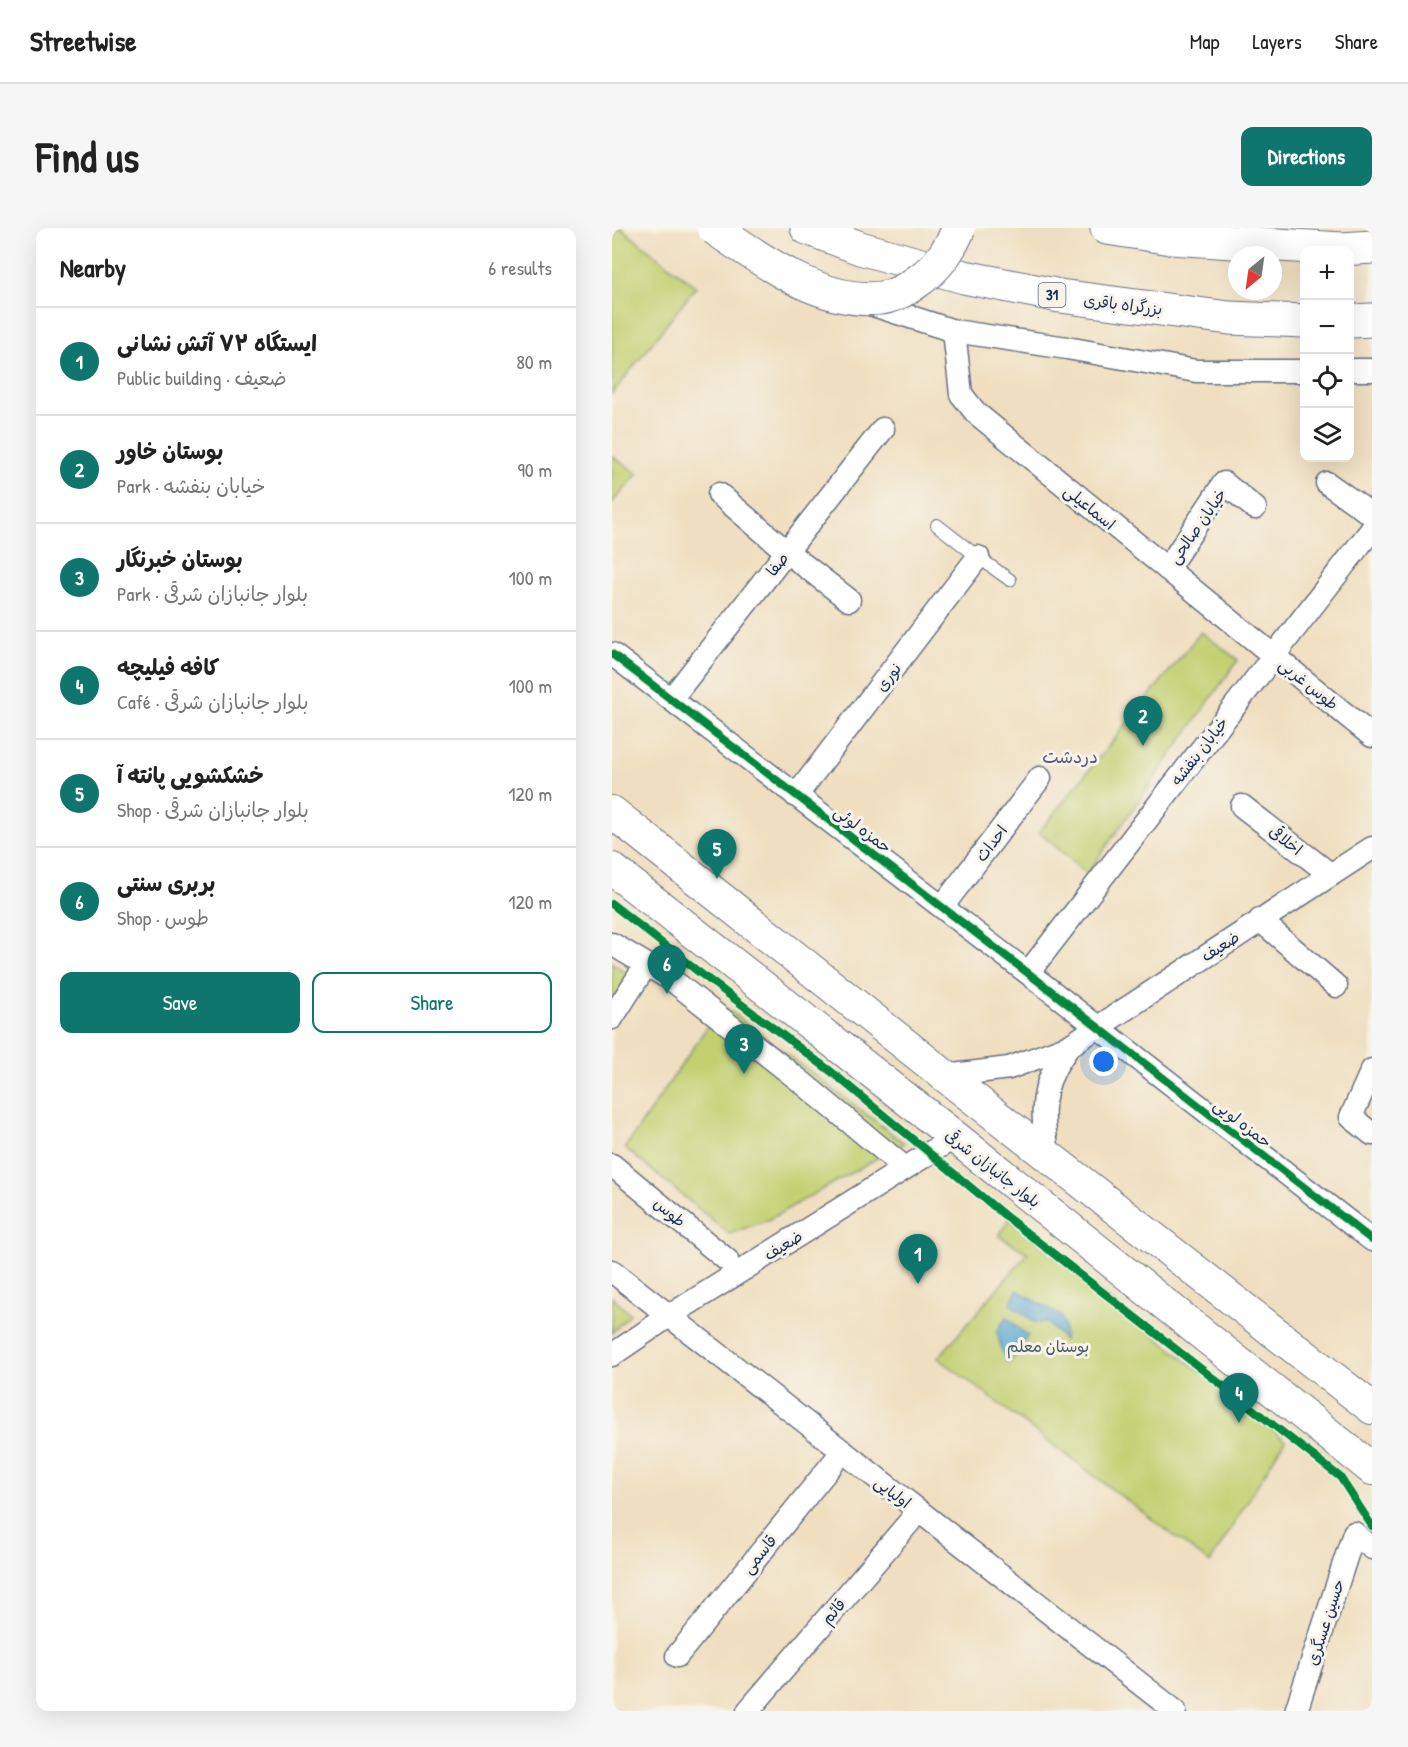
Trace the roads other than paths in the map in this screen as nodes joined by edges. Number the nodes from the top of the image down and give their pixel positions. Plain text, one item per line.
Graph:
1 (714, 228) edge
2 (807, 228) edge
3 (959, 228) edge
4 (1107, 228) edge
5 (1372, 247) edge
6 (796, 279) dead end
7 (1372, 320) edge
8 (1300, 321) edge
9 (1354, 321) edge
10 (954, 331) junction
11 (1354, 370) edge
12 (1372, 370) edge
13 (1300, 371) edge
14 (883, 429) dead end
15 (1327, 483) dead end
16 (719, 494) dead end
17 (1255, 508) dead end
18 (1372, 515) edge
19 (937, 525) dead end
20 (1372, 529) edge
21 (787, 552) junction
22 (978, 557) junction
23 (1167, 569) junction
24 (1010, 580) dead end
25 (849, 600) dead end
26 (612, 654) edge
27 (1273, 655) junction
28 (670, 699) junction
29 (1372, 736) edge
30 (1040, 778) dead end
31 (796, 796) junction
32 (1242, 806) dead end
33 (612, 812) edge
34 (1372, 848) edge
35 (612, 869) edge
36 (1331, 875) junction
37 (942, 907) junction
38 (1260, 920) junction
39 (612, 944) edge
40 (646, 965) junction
41 (1028, 973) junction
42 (1336, 986) dead end
43 (612, 1017) edge
44 (1097, 1027) junction
45 (1069, 1046) junction
46 (1372, 1070) edge
47 (945, 1076) junction
48 (1372, 1134) edge
49 (955, 1137) junction
50 (1049, 1156) junction
51 (612, 1165) edge
52 (905, 1168) junction
53 (1372, 1240) edge
54 (727, 1260) dead end
55 (612, 1271) edge
56 (669, 1316) junction
57 (612, 1355) edge
58 (1372, 1408) edge
59 (842, 1452) junction
60 (1372, 1470) edge
61 (918, 1512) junction
62 (1372, 1548) edge
63 (677, 1656) dead end
64 (748, 1711) edge
65 (1175, 1711) edge
66 (1296, 1711) edge

1 - 3 highway, bridge
2 - 8 highway, بزرگراه باقری / 31
4 - 5 highway
6 - 10 street
7 - 9 highway
10 - 13 street
10 - 23 street, اسماعیلی
11 - 12 street
14 - 21 street, صفا
15 - 18 street
16 - 21 street
17 - 23 street, خیابان صالحی
19 - 22 lane
20 - 27 street, خیابان بنفشه
21 - 25 street
21 - 28 street, صفا
22 - 24 lane
22 - 31 street, نوری
23 - 27 street, اسماعیلی
26 - 28 street, حمزه لوئی
27 - 29 street, طوس غربی
27 - 41 street, خیابان بنفشه
28 - 31 street, حمزه لوئی
30 - 37 street, احداث
31 - 37 street, حمزه لوئی
32 - 36 street, اخلاقی
33 - 47 main road
34 - 36 street, ضعیف
35 - 49 main road, بلوار جانبازان شرقی
36 - 38 street, ضعیف
37 - 41 street, حمزه لوئی
38 - 42 street
38 - 44 street, ضعیف
39 - 40 street
40 - 43 street
40 - 52 street
41 - 44 street, حمزه لوئی
44 - 45 street, ضعیف
44 - 53 street, حمزه لویی
45 - 47 street
45 - 50 street
46 - 48 street
47 - 50 main road
49 - 52 street, ضعیف
49 - 60 main road, بلوار جانبازان شرقی
50 - 58 main road
51 - 54 street, طوس
52 - 56 street, ضعیف
55 - 56 street, اولیایی
56 - 57 street, ضعیف
56 - 59 street, اولیایی
59 - 61 street, اولیایی
59 - 63 street, قاسمی
61 - 64 street, قائم
61 - 65 street, اولیایی
62 - 66 street, حسین عسگری

